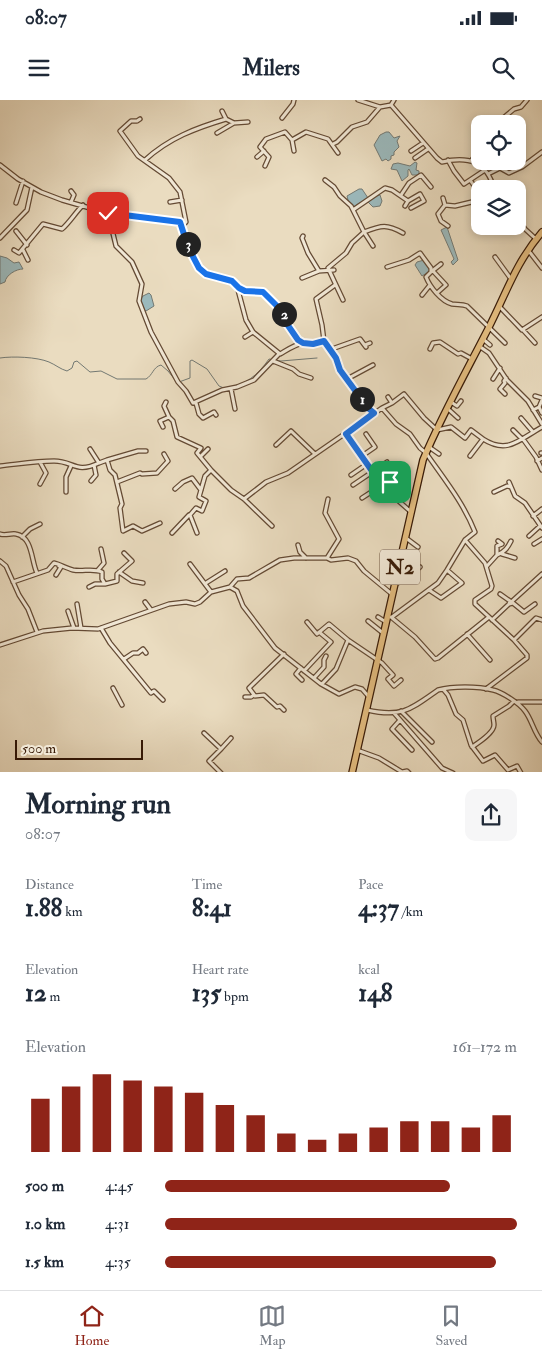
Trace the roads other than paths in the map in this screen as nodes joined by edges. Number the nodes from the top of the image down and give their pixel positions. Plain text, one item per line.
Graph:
1 (294, 100) edge
2 (358, 100) edge
3 (394, 100) edge
4 (527, 100) edge
5 (370, 102) edge
6 (391, 105) junction
7 (380, 107) junction
8 (222, 111) dead end
9 (507, 115) edge
10 (282, 118) dead end
11 (140, 119) dead end
12 (226, 119) junction
13 (248, 122) dead end
14 (234, 123) junction
15 (217, 134) dead end
16 (292, 140) junction
17 (423, 143) junction
18 (333, 144) junction
19 (428, 149) junction
20 (264, 151) junction
21 (294, 151) dead end
22 (411, 151) dead end
23 (542, 152) edge
24 (338, 153) dead end
25 (257, 157) dead end
26 (415, 158) dead end
27 (145, 160) junction
28 (448, 160) junction
29 (471, 161) edge
30 (0, 165) edge
31 (265, 166) dead end
32 (485, 170) joint
33 (488, 174) junction
34 (325, 180) dead end
35 (470, 180) joint
36 (490, 180) edge
37 (23, 182) junction
38 (32, 187) junction
39 (431, 187) dead end
40 (71, 191) dead end
41 (112, 195) dead end
42 (401, 195) junction
43 (443, 198) dead end
44 (182, 200) junction
45 (408, 201) junction
46 (16, 202) dead end
47 (71, 202) junction
48 (170, 202) dead end
49 (471, 202) edge
50 (83, 205) junction
51 (445, 205) junction
52 (405, 206) dead end
53 (411, 208) dead end
54 (353, 210) junction
55 (98, 211) junction
56 (108, 213) junction
57 (182, 226) junction
58 (448, 226) dead end
59 (526, 230) edge
60 (16, 231) dead end
61 (364, 232) junction
62 (403, 233) dead end
63 (302, 236) dead end
64 (539, 237) edge
65 (0, 238) edge
66 (27, 246) junction
67 (374, 246) dead end
68 (14, 250) dead end
69 (22, 250) junction
70 (527, 250) junction
71 (495, 257) dead end
72 (28, 260) dead end
73 (442, 264) dead end
74 (387, 267) dead end
75 (542, 268) edge
76 (334, 270) dead end
77 (319, 271) junction
78 (329, 271) junction
79 (432, 271) junction
80 (302, 278) dead end
81 (511, 279) junction
82 (335, 285) junction
83 (430, 285) junction
84 (239, 288) junction
85 (437, 293) junction
86 (422, 295) dead end
87 (343, 300) dead end
88 (499, 306) junction
89 (542, 317) edge
90 (489, 326) junction
91 (523, 330) junction
92 (253, 332) junction
93 (245, 337) dead end
94 (483, 339) junction
95 (324, 341) junction
96 (303, 343) junction
97 (370, 343) dead end
98 (505, 343) dead end
99 (535, 343) dead end
100 (490, 345) dead end
101 (479, 346) junction
102 (430, 349) dead end
103 (329, 350) junction
104 (280, 354) junction
105 (332, 354) junction
106 (472, 360) junction
107 (273, 361) junction
108 (331, 361) dead end
109 (373, 365) dead end
110 (500, 368) junction
111 (310, 378) dead end
112 (506, 378) junction
113 (347, 379) junction
114 (494, 379) dead end
115 (231, 388) junction
116 (505, 394) dead end
117 (535, 396) dead end
118 (388, 397) dead end
119 (542, 399) edge
120 (461, 401) dead end
121 (166, 402) dead end
122 (451, 402) junction
123 (193, 403) junction
124 (392, 403) junction
125 (538, 407) junction
126 (382, 408) junction
127 (447, 408) junction
128 (235, 409) dead end
129 (534, 410) junction
130 (374, 413) junction
131 (542, 413) edge
132 (216, 415) dead end
133 (169, 417) junction
134 (458, 418) dead end
135 (521, 418) dead end
136 (542, 425) edge
137 (163, 427) dead end
138 (437, 430) junction
139 (513, 430) dead end
140 (533, 432) junction
141 (346, 434) junction
142 (366, 434) dead end
143 (483, 439) junction
144 (522, 439) junction
145 (276, 445) dead end
146 (90, 449) dead end
147 (208, 449) dead end
148 (428, 450) junction
149 (146, 452) dead end
150 (164, 454) dead end
151 (315, 454) junction
152 (439, 454) dead end
153 (201, 456) junction
154 (362, 456) junction
155 (470, 456) dead end
156 (542, 458) edge
157 (107, 460) junction
158 (537, 461) junction
159 (40, 462) junction
160 (386, 462) dead end
161 (99, 463) junction
162 (367, 464) junction
163 (94, 465) junction
164 (0, 466) edge
165 (72, 466) junction
166 (211, 470) junction
167 (542, 470) edge
168 (372, 472) junction
169 (351, 475) dead end
170 (91, 481) dead end
171 (117, 482) junction
172 (390, 482) dead end
173 (509, 482) dead end
174 (40, 484) dead end
175 (353, 485) dead end
176 (383, 486) junction
177 (511, 487) junction
178 (175, 489) dead end
179 (201, 490) junction
180 (66, 492) dead end
181 (494, 492) dead end
182 (362, 498) dead end
183 (244, 499) junction
184 (328, 499) dead end
185 (542, 509) edge
186 (412, 512) junction
187 (190, 515) junction
188 (534, 516) junction
189 (160, 523) dead end
190 (40, 524) dead end
191 (324, 524) dead end
192 (331, 525) junction
193 (272, 526) dead end
194 (541, 527) edge
195 (197, 532) dead end
196 (172, 533) dead end
197 (0, 534) edge
198 (528, 536) dead end
199 (22, 537) junction
200 (406, 538) junction
201 (542, 539) edge
202 (465, 540) junction
203 (498, 540) dead end
204 (511, 541) dead end
205 (534, 544) dead end
206 (298, 545) dead end
207 (418, 547) dead end
208 (101, 550) dead end
209 (124, 553) dead end
210 (499, 554) junction
211 (306, 558) junction
212 (327, 558) junction
213 (515, 558) dead end
214 (0, 561) edge
215 (56, 564) junction
216 (190, 564) dead end
217 (487, 566) junction
218 (420, 567) dead end
219 (98, 570) junction
220 (447, 570) junction
221 (224, 571) dead end
222 (119, 572) junction
223 (37, 573) junction
224 (542, 574) edge
225 (56, 575) dead end
226 (12, 582) junction
227 (143, 583) dead end
228 (206, 583) junction
229 (396, 583) junction
230 (105, 584) junction
231 (89, 587) dead end
232 (230, 587) junction
233 (429, 590) junction
234 (211, 592) junction
235 (500, 594) dead end
236 (393, 595) junction
237 (145, 602) dead end
238 (77, 604) dead end
239 (509, 604) junction
240 (536, 604) dead end
241 (150, 610) junction
242 (68, 611) dead end
243 (378, 617) dead end
244 (389, 619) junction
245 (491, 619) junction
246 (542, 620) edge
247 (368, 621) dead end
248 (307, 622) dead end
249 (74, 628) junction
250 (81, 628) junction
251 (101, 628) junction
252 (37, 632) junction
253 (319, 632) junction
254 (384, 634) junction
255 (467, 634) junction
256 (348, 640) junction
257 (514, 640) junction
258 (0, 645) edge
259 (146, 653) dead end
260 (284, 654) junction
261 (326, 656) dead end
262 (124, 659) junction
263 (490, 660) dead end
264 (378, 661) junction
265 (303, 669) junction
266 (314, 678) junction
267 (302, 680) dead end
268 (401, 680) dead end
269 (322, 684) junction
270 (114, 689) dead end
271 (442, 689) junction
272 (486, 689) junction
273 (254, 695) junction
274 (245, 697) dead end
275 (369, 697) junction
276 (163, 700) dead end
277 (516, 702) junction
278 (542, 702) edge
279 (121, 703) dead end
280 (284, 710) dead end
281 (367, 710) junction
282 (401, 711) junction
283 (394, 713) junction
284 (400, 720) junction
285 (204, 733) dead end
286 (231, 738) dead end
287 (432, 742) dead end
288 (542, 742) edge
289 (472, 747) junction
290 (221, 749) junction
291 (357, 750) junction
292 (412, 750) dead end
293 (221, 772) edge
294 (352, 772) edge
295 (409, 772) edge
296 (453, 772) edge
297 (521, 772) edge

1 - 10 street
2 - 5 street
3 - 6 street
4 - 9 street
5 - 7 street
6 - 7 street
6 - 17 street
7 - 18 street
8 - 12 street
11 - 27 street
12 - 14 street
12 - 27 street
13 - 14 street
14 - 15 street
16 - 18 street
16 - 20 street
16 - 21 street
17 - 19 street
17 - 22 street
18 - 24 street
19 - 26 street
19 - 28 street
20 - 25 street
20 - 31 street
23 - 33 street
27 - 44 street
28 - 29 street
28 - 35 street
30 - 37 street
32 - 33 street
32 - 35 street
33 - 36 street
34 - 54 street
37 - 38 street
37 - 46 street
38 - 47 street
38 - 65 street
39 - 42 street
40 - 47 street
41 - 55 street
42 - 45 street
42 - 54 street
43 - 51 street
44 - 48 street
44 - 57 street
45 - 52 street
45 - 53 street
47 - 50 street
49 - 51 street
50 - 55 street
50 - 66 street
51 - 58 street
54 - 61 street
55 - 56 street
56 - 57 street
56 - 123 street
57 - 84 street
59 - 64 street
60 - 66 street
61 - 62 street
61 - 67 street
61 - 78 street
63 - 77 street
64 - 70 highway, N2
66 - 69 street
68 - 69 street
69 - 72 street
70 - 75 street
70 - 81 highway, N2
71 - 81 street
73 - 79 street
74 - 79 street
76 - 78 street
77 - 78 street
77 - 80 street
78 - 82 street
79 - 83 street
79 - 85 street
81 - 88 highway, N2
82 - 87 street
82 - 95 street
83 - 85 street
83 - 86 street
84 - 92 street
84 - 96 street
85 - 90 street
88 - 90 highway, N2
88 - 91 street
89 - 91 street
90 - 94 highway, N2
90 - 98 street
91 - 99 street
92 - 93 street
92 - 104 street
94 - 100 street
94 - 101 highway, N2
95 - 96 street
95 - 103 street
96 - 104 street
97 - 103 street
101 - 106 highway, N2
101 - 110 street
102 - 106 street
103 - 105 street
104 - 107 street
105 - 108 street
105 - 113 street
106 - 122 highway, N2
107 - 111 street
107 - 115 street
109 - 113 street
110 - 112 street
110 - 114 street
112 - 116 street
112 - 129 street
113 - 130 street
115 - 123 street
115 - 128 street
117 - 119 street
118 - 124 street
119 - 125 street
120 - 122 street
121 - 133 street
122 - 127 highway, N2
123 - 132 street
124 - 126 street
124 - 138 street
125 - 129 street
125 - 131 street
126 - 130 street
126 - 148 street
127 - 134 street
127 - 138 highway, N2
129 - 136 street
130 - 141 street
133 - 137 street
133 - 153 street
135 - 140 street
136 - 140 street
138 - 143 street
138 - 148 highway, N2
139 - 144 street
140 - 144 street
141 - 151 street
141 - 154 street
142 - 154 street
143 - 144 street
143 - 155 street
144 - 158 street
145 - 151 street
146 - 161 street
147 - 153 street
148 - 152 street
148 - 186 highway, N2
148 - 202 street
149 - 157 street
150 - 171 street
151 - 183 street
153 - 166 street
154 - 162 street
156 - 158 street
157 - 161 street
157 - 171 street
158 - 167 street
159 - 164 street
159 - 165 street
159 - 174 street
160 - 168 street
161 - 163 street
162 - 168 street
162 - 169 street
163 - 165 street
163 - 170 street
165 - 180 street
166 - 179 street
166 - 183 street
168 - 175 street
168 - 176 street
171 - 189 street
172 - 176 street
173 - 177 street
176 - 182 street
176 - 186 street
177 - 181 street
177 - 188 street
178 - 179 street
179 - 187 street
183 - 193 street
184 - 192 street
185 - 188 street
186 - 200 highway, N2
187 - 195 street
187 - 196 street
188 - 194 street
190 - 199 street
191 - 192 street
192 - 212 street
194 - 198 street
197 - 199 street
199 - 223 street
200 - 207 street
200 - 229 highway, N2
201 - 205 street
202 - 217 street
202 - 220 street
203 - 210 street
204 - 210 street
206 - 211 street
208 - 219 street
209 - 222 street
210 - 213 street
210 - 217 street
211 - 212 street
211 - 232 street
212 - 236 street
214 - 226 street
215 - 219 street
215 - 223 street
215 - 225 street
216 - 228 street
217 - 245 street
218 - 229 street
219 - 230 street
220 - 233 street
220 - 233 street
221 - 228 street
222 - 227 street
222 - 230 street
223 - 226 street
224 - 239 street
226 - 252 street
228 - 234 street
229 - 236 highway, N2
230 - 231 street
232 - 234 street
232 - 260 street
233 - 244 street
234 - 241 street
235 - 239 street
236 - 244 highway, N2
237 - 241 street
238 - 250 street
239 - 240 street
239 - 245 street
241 - 251 street
242 - 249 street
243 - 244 street
244 - 254 highway, N2
244 - 255 street
245 - 255 street
245 - 257 street
246 - 257 street
247 - 254 street
248 - 253 street
249 - 250 street
249 - 252 street
250 - 251 street
251 - 262 street
252 - 258 street
253 - 256 street
253 - 265 street
254 - 264 highway, N2
255 - 263 street
256 - 264 street
256 - 269 street
257 - 272 street
259 - 262 street
260 - 265 street
260 - 273 street
261 - 266 street
262 - 276 street
264 - 268 street
264 - 275 highway, N2
265 - 266 street
265 - 267 street
266 - 269 street
269 - 275 street
270 - 279 street
271 - 272 street
271 - 282 street
271 - 289 street
272 - 277 street
273 - 274 street
273 - 280 street
275 - 281 highway, N2
277 - 278 street
277 - 288 street
277 - 289 street
281 - 283 street
281 - 291 highway, N2
282 - 283 street
282 - 287 street
283 - 284 street
284 - 292 street
284 - 296 street
285 - 290 street
286 - 290 street
289 - 297 street
290 - 293 street
291 - 294 highway, N2
291 - 295 street

